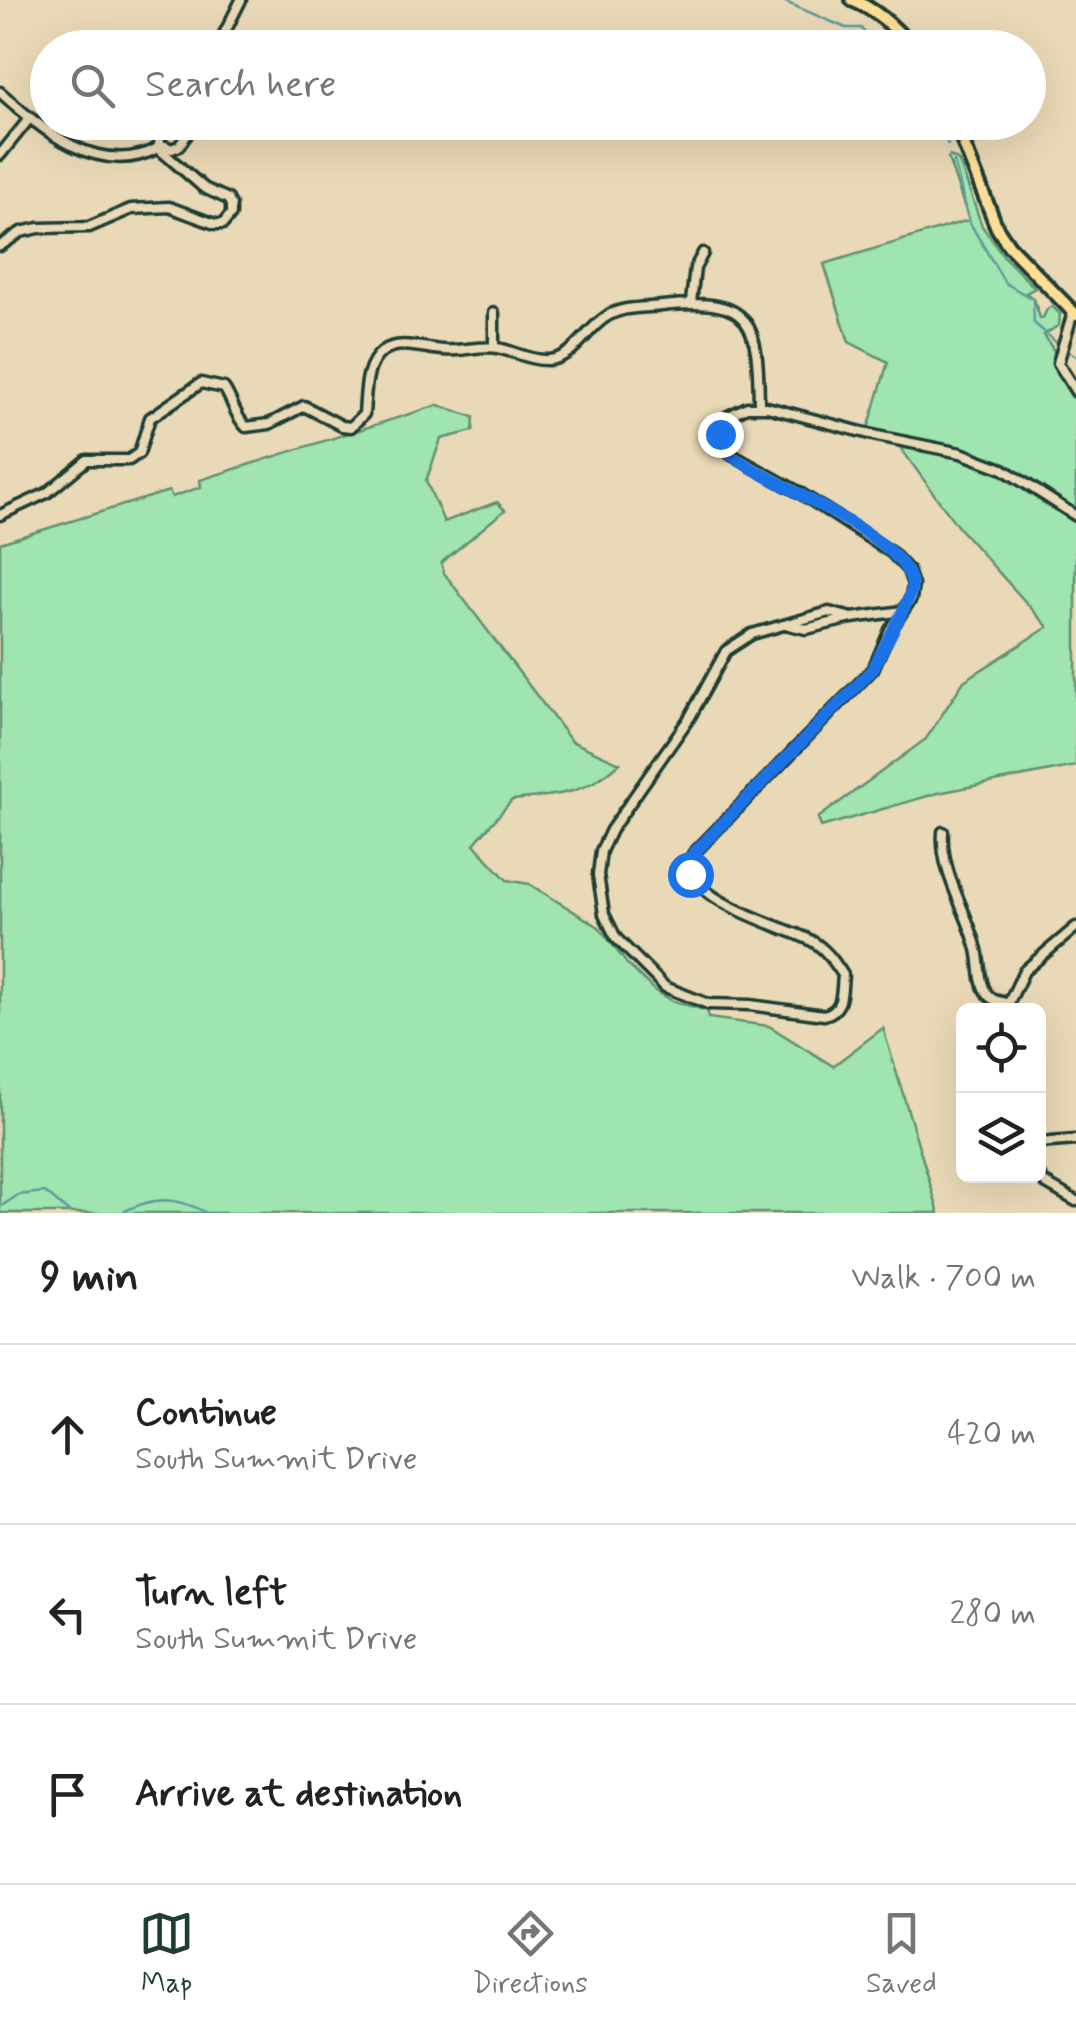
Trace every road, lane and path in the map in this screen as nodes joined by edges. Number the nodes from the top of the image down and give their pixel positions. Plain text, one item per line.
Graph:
1 (241, 0) edge
2 (852, 0) edge
3 (226, 30) edge
4 (895, 30) edge
5 (0, 92) edge
6 (30, 119) joint
7 (59, 140) edge
8 (160, 140) edge
9 (182, 140) edge
10 (962, 140) edge
11 (159, 146) junction
12 (0, 155) edge
13 (0, 246) edge
14 (704, 252) dead end
15 (691, 302) junction
16 (494, 313) dead end
17 (1074, 313) edge
18 (494, 347) junction
19 (1076, 392) edge
20 (759, 406) junction
21 (0, 515) edge
22 (1076, 516) edge
23 (902, 611) junction
24 (942, 832) dead end
25 (1076, 928) edge
26 (998, 1003) edge
27 (1007, 1003) edge
28 (1076, 1140) edge
29 (1046, 1142) edge
30 (1046, 1183) edge
31 (1076, 1202) edge

1 - 3 street
2 - 4 main road
5 - 6 street
6 - 12 street
7 - 11 street
8 - 11 street
9 - 11 street
10 - 17 main road
11 - 13 street
14 - 15 street
15 - 18 street
15 - 20 street
16 - 18 street
17 - 19 street
18 - 21 street
20 - 22 street
20 - 23 street
23 - 23 street
24 - 26 street
25 - 27 street
28 - 29 street
30 - 31 street

